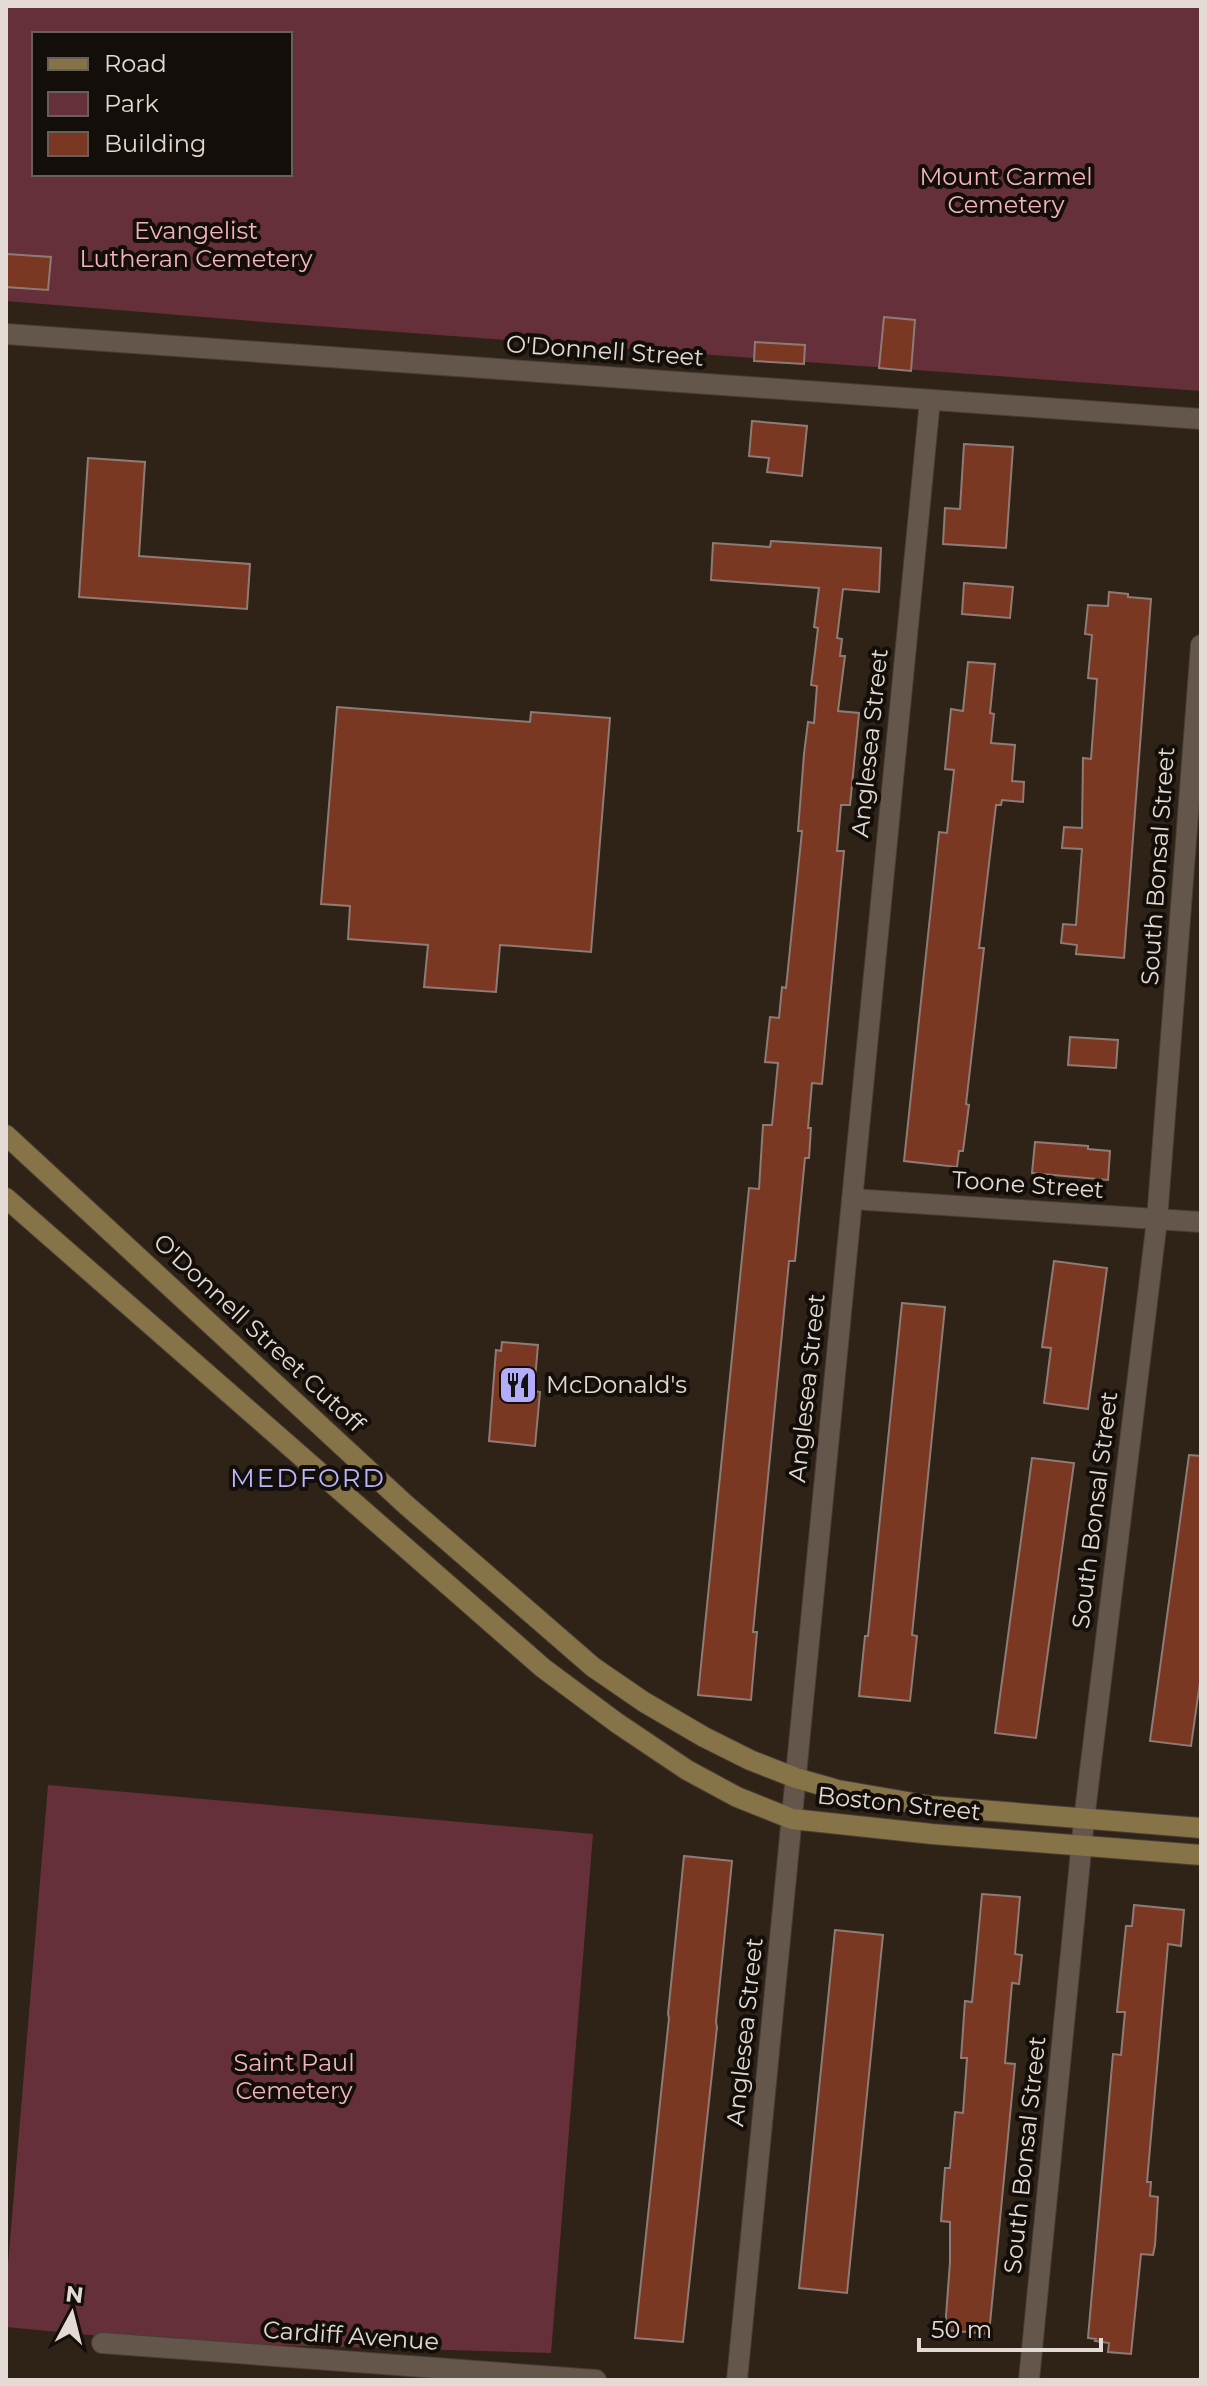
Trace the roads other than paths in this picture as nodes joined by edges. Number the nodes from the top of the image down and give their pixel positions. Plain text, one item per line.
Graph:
1 (6, 334) edge
2 (930, 400) junction
3 (1201, 419) edge
4 (1201, 645) edge
5 (6, 1135) edge
6 (6, 1198) edge
7 (852, 1199) junction
8 (1157, 1220) junction
9 (1201, 1222) edge
10 (626, 1690) joint
11 (796, 1778) junction
12 (792, 1819) junction
13 (1084, 1820) junction
14 (1201, 1828) edge
15 (1081, 1846) junction
16 (1201, 1855) edge
17 (102, 2343) dead end
18 (596, 2380) edge
19 (737, 2380) edge
20 (1029, 2380) edge

1 - 2 street, O'Donnell Street
2 - 3 street, O'Donnell Street
2 - 7 street, Anglesea Street
4 - 8 street, South Bonsal Street
5 - 10 main road, O'Donnell Street Cutoff
6 - 12 main road, Boston Street
7 - 8 street, Toone Street
7 - 11 street, Anglesea Street
8 - 9 street, Toone Street
8 - 13 street, South Bonsal Street
10 - 11 main road, Boston Street
11 - 12 street, Anglesea Street
11 - 13 main road, Boston Street
12 - 15 main road, Boston Street
12 - 19 street, Anglesea Street
13 - 14 main road, Boston Street
13 - 15 street, South Bonsal Street
15 - 16 main road, Boston Street
15 - 20 street, South Bonsal Street
17 - 18 street, Cardiff Avenue

